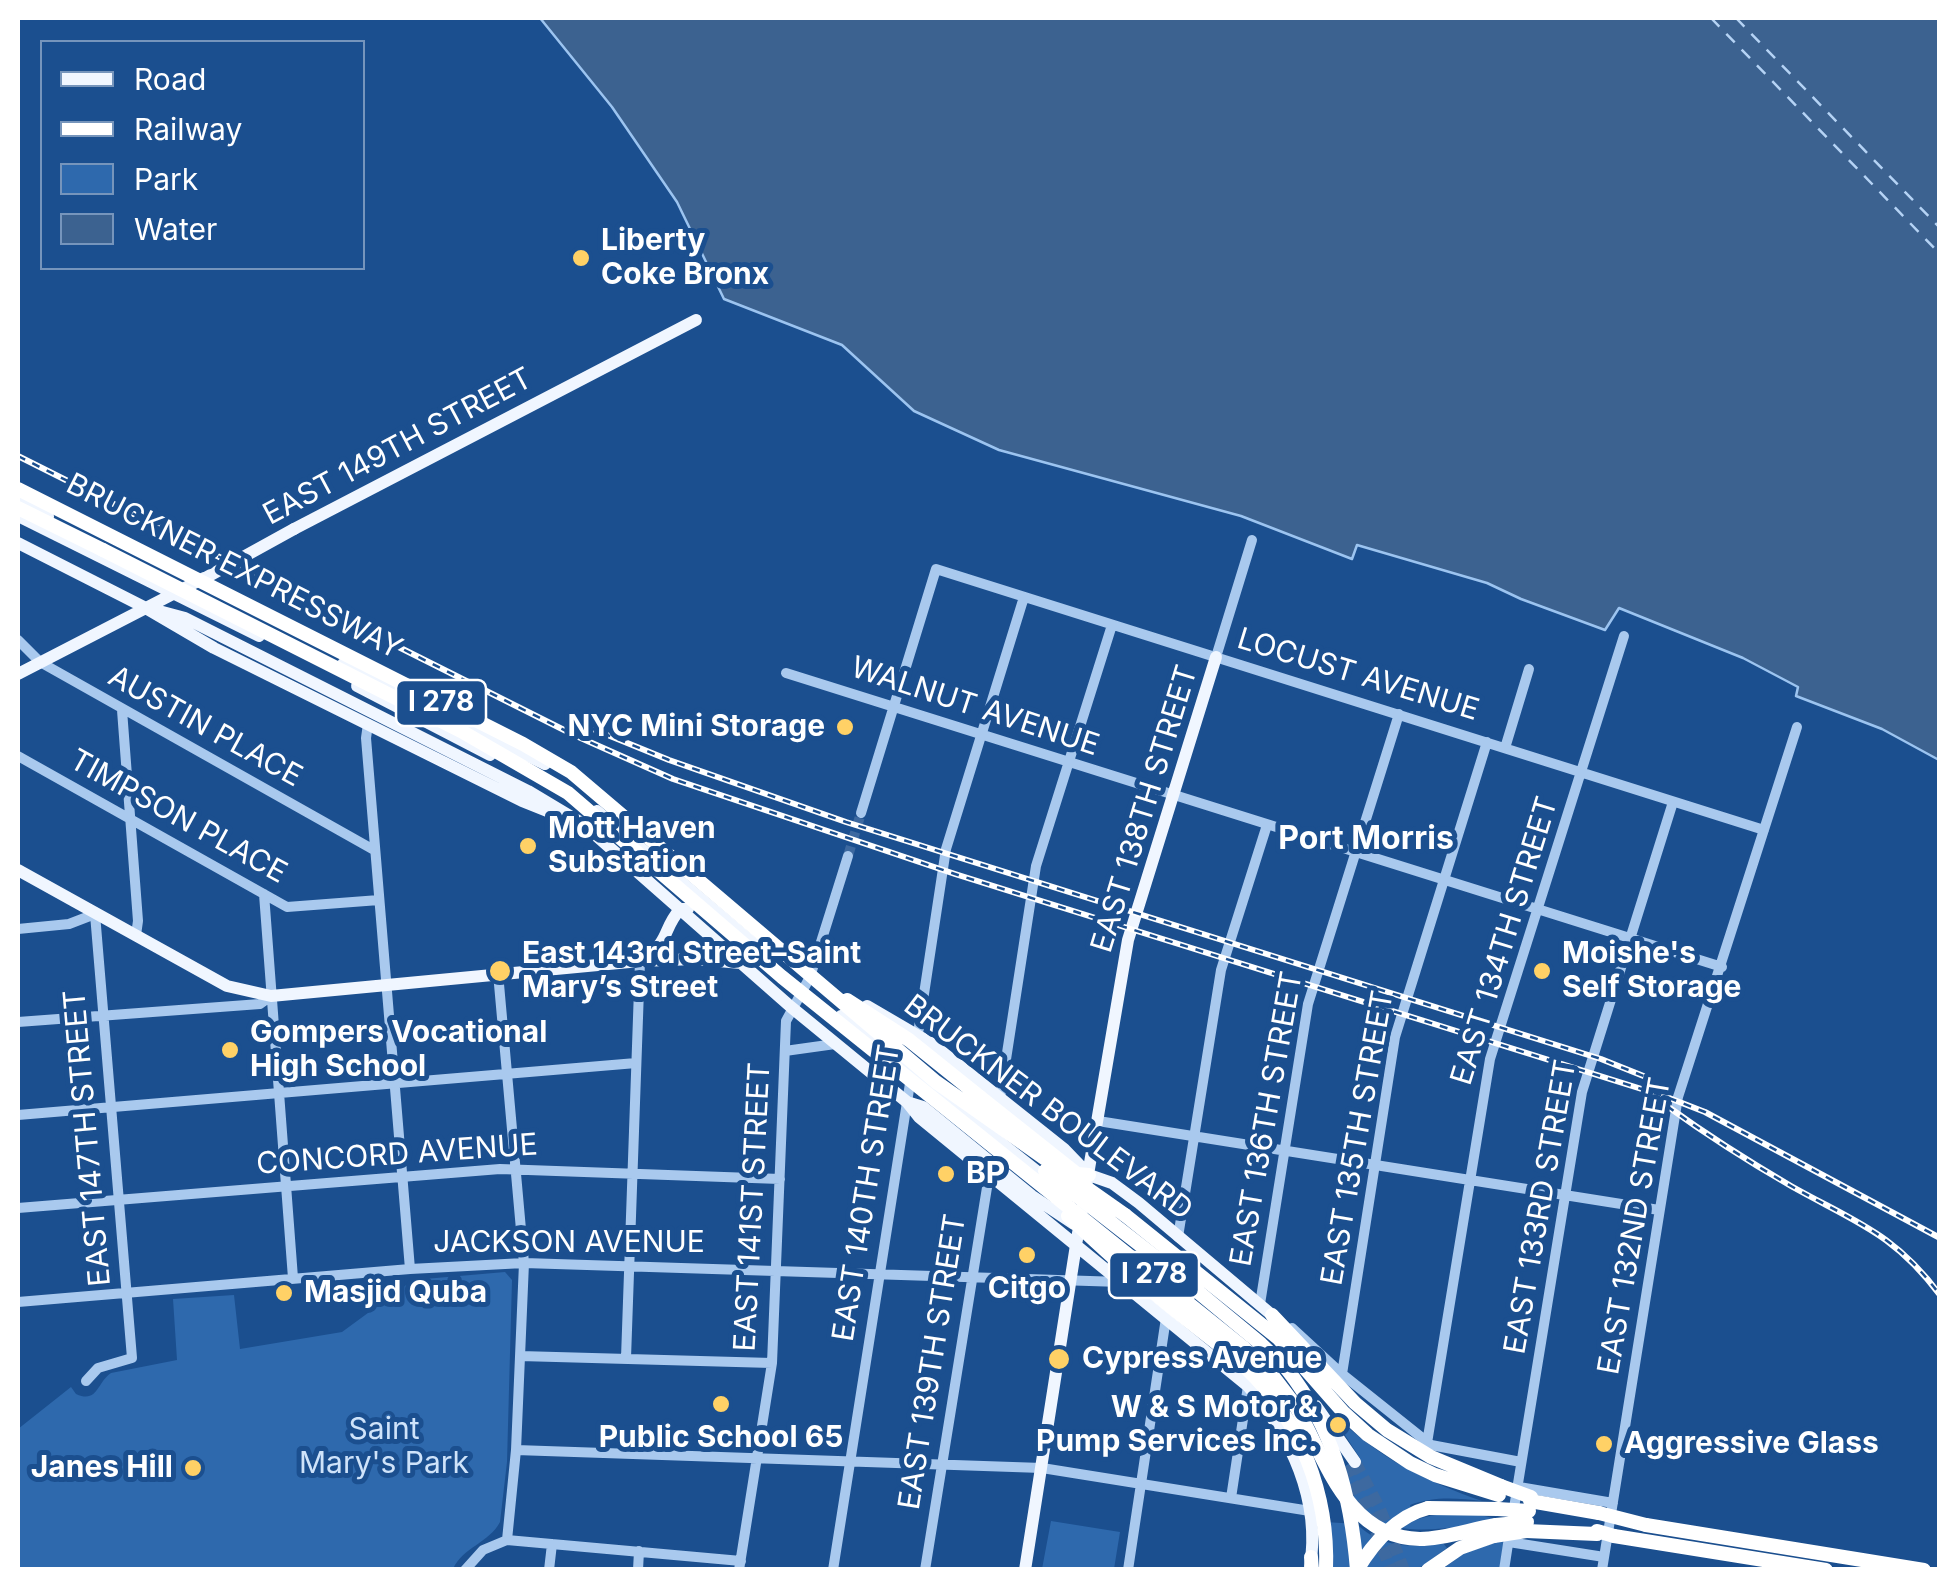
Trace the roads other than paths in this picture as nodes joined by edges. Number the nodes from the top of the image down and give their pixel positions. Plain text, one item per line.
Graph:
1 (696, 320) dead end
2 (18, 489) edge
3 (18, 500) edge
4 (18, 508) edge
5 (18, 516) edge
6 (1252, 540) dead end
7 (18, 543) edge
8 (186, 586) junction
9 (172, 593) junction
10 (1024, 597) junction
11 (144, 607) junction
12 (1112, 624) junction
13 (1624, 636) dead end
14 (18, 640) edge
15 (1216, 657) junction
16 (40, 662) junction
17 (1529, 669) dead end
18 (786, 673) dead end
19 (18, 674) edge
20 (415, 700) junction
21 (894, 707) junction
22 (122, 710) junction
23 (1398, 714) junction
24 (368, 724) junction
25 (1796, 726) dead end
26 (982, 735) junction
27 (459, 739) junction
28 (1487, 742) junction
29 (1506, 748) junction
30 (18, 756) edge
31 (1068, 762) junction
32 (1581, 772) junction
33 (1174, 796) junction
34 (1673, 802) junction
35 (589, 806) junction
36 (861, 813) tunnel mouth
37 (130, 820) junction
38 (583, 824) junction
39 (1267, 824) junction
40 (632, 826) junction
41 (1764, 830) junction
42 (374, 850) junction
43 (1356, 852) junction
44 (848, 856) tunnel mouth
45 (18, 870) edge
46 (1444, 880) junction
47 (264, 894) junction
48 (378, 900) junction
49 (713, 908) junction
50 (680, 909) junction
51 (1538, 910) junction
52 (95, 914) junction
53 (18, 929) edge
54 (136, 935) junction
55 (1630, 939) junction
56 (640, 961) junction
57 (744, 963) junction
58 (1722, 967) junction
59 (498, 973) junction
60 (222, 983) junction
61 (386, 983) junction
62 (811, 983) junction
63 (271, 996) junction
64 (792, 1007) junction
65 (214, 1008) junction
66 (103, 1015) junction
67 (18, 1022) edge
68 (918, 1034) junction
69 (836, 1044) junction
70 (785, 1051) junction
71 (636, 1063) junction
72 (912, 1071) junction
73 (507, 1075) junction
74 (936, 1082) junction
75 (394, 1083) junction
76 (278, 1093) junction
77 (1000, 1098) junction
78 (908, 1102) junction
79 (112, 1107) junction
80 (18, 1115) edge
81 (1098, 1121) junction
82 (1194, 1137) junction
83 (1285, 1151) junction
84 (994, 1164) junction
85 (1376, 1166) junction
86 (516, 1169) junction
87 (633, 1172) junction
88 (1089, 1175) junction
89 (402, 1176) junction
90 (780, 1179) junction
91 (1470, 1181) junction
92 (286, 1186) junction
93 (1566, 1196) junction
94 (118, 1200) junction
95 (18, 1208) edge
96 (1082, 1208) junction
97 (1659, 1210) junction
98 (1079, 1226) junction
99 (1178, 1236) junction
100 (1076, 1244) junction
101 (1152, 1260) junction
102 (524, 1263) junction
103 (629, 1266) junction
104 (410, 1268) junction
105 (776, 1270) junction
106 (877, 1274) junction
107 (971, 1276) junction
108 (293, 1278) junction
109 (1072, 1280) junction
110 (1122, 1282) junction
111 (126, 1292) junction
112 (18, 1302) edge
113 (1260, 1304) junction
114 (1272, 1314) junction
115 (1166, 1318) junction
116 (520, 1356) junction
117 (626, 1358) junction
118 (772, 1363) junction
119 (1342, 1374) junction
120 (86, 1381) dead end
121 (1248, 1386) junction
122 (1427, 1443) junction
123 (516, 1450) junction
124 (758, 1457) junction
125 (850, 1460) junction
126 (1522, 1462) junction
127 (942, 1463) junction
128 (1042, 1468) junction
129 (1142, 1484) junction
130 (1231, 1498) junction
131 (1613, 1503) junction
132 (1527, 1508) junction
133 (1310, 1511) junction
134 (1499, 1515) junction
135 (1598, 1525) junction
136 (508, 1540) junction
137 (552, 1544) junction
138 (639, 1551) junction
139 (1604, 1563) edge
140 (740, 1565) edge
141 (1311, 1565) edge
142 (466, 1570) edge
143 (550, 1570) edge
144 (638, 1570) edge
145 (832, 1570) edge
146 (925, 1570) edge
147 (1025, 1570) edge
148 (1128, 1570) edge
149 (1326, 1570) edge
150 (1357, 1570) edge
151 (1428, 1570) edge
152 (1504, 1570) edge
153 (1826, 1570) edge
154 (1924, 1570) edge

1 - 8 main road, EAST 149TH STREET, bridge
2 - 62 highway, BRUCKNER EXPRESSWAY / I 278, bridge
3 - 8 main road, BRUCKNER BOULEVARD
4 - 84 highway, BRUCKNER EXPRESSWAY / I 278, bridge
5 - 9 main road, BRUCKNER BOULEVARD
6 - 15 street, EAST 138TH STREET
7 - 11 main road, BRUCKNER BOULEVARD
8 - 9 main road, EAST 149TH STREET
8 - 20 main road, BRUCKNER BOULEVARD
9 - 11 main road, EAST 149TH STREET
9 - 27 main road, BRUCKNER BOULEVARD
10 - 12 street, LOCUST AVENUE
10 - 21 street, LOCUST AVENUE
10 - 26 street, EAST 140TH STREET
11 - 16 main road, EAST 149TH STREET
11 - 24 main road, BRUCKNER BOULEVARD
11 - 38 main road, BRUCKNER BOULEVARD
12 - 15 street, LOCUST AVENUE
12 - 31 street
13 - 32 street, EAST 134TH STREET
14 - 16 street, AUSTIN PLACE
15 - 23 street, LOCUST AVENUE
15 - 33 main road, EAST 138TH STREET
16 - 19 main road, EAST 149TH STREET
16 - 22 street, AUSTIN PLACE
17 - 29 street
18 - 21 street, WALNUT AVENUE
20 - 27 main road
20 - 40 main road, BRUCKNER BOULEVARD
21 - 26 street, WALNUT AVENUE
21 - 36 street
22 - 37 street
22 - 42 street, AUSTIN PLACE
23 - 28 street, LOCUST AVENUE
23 - 43 street, EAST 136TH STREET
24 - 38 main road, BRUCKNER BOULEVARD
24 - 42 street
25 - 41 street, EAST 132ND STREET
26 - 31 street, WALNUT AVENUE
26 - 68 street, EAST 140TH STREET
27 - 35 main road, BRUCKNER BOULEVARD
28 - 29 street, LOCUST AVENUE
28 - 46 street, EAST 135TH STREET
29 - 32 street, LOCUST AVENUE
30 - 37 street, TIMPSON PLACE
31 - 33 street, WALNUT AVENUE
31 - 77 street
32 - 34 street, LOCUST AVENUE
32 - 51 street, EAST 134TH STREET
33 - 39 street, WALNUT AVENUE
33 - 81 main road, EAST 138TH STREET
34 - 41 street, LOCUST AVENUE
34 - 55 street, EAST 133RD STREET
35 - 40 main road
35 - 49 main road, BRUCKNER BOULEVARD
37 - 47 street, TIMPSON PLACE
37 - 54 street
38 - 50 main road, BRUCKNER BOULEVARD
39 - 43 street, WALNUT AVENUE
39 - 82 street
40 - 62 main road, BRUCKNER BOULEVARD
41 - 58 street, EAST 132ND STREET
42 - 48 street
43 - 46 street, WALNUT AVENUE
43 - 83 street, EAST 136TH STREET
44 - 62 street, EAST 141ST STREET
45 - 52 main road
46 - 51 street, WALNUT AVENUE
46 - 85 street, EAST 135TH STREET
47 - 48 street, TIMPSON PLACE
47 - 63 street
48 - 61 street
49 - 50 main road
49 - 62 main road, BRUCKNER BOULEVARD
50 - 56 main road
50 - 57 main road, BRUCKNER BOULEVARD
51 - 55 street, WALNUT AVENUE
51 - 91 street, EAST 134TH STREET
52 - 53 street
52 - 54 main road
52 - 66 street, EAST 147TH STREET
54 - 60 main road
55 - 58 street, WALNUT AVENUE
55 - 93 street, EAST 133RD STREET
56 - 57 main road
56 - 59 main road
56 - 71 street
57 - 64 main road, BRUCKNER BOULEVARD
58 - 97 street, EAST 132ND STREET
59 - 61 main road
59 - 73 street
60 - 63 main road
60 - 65 street
61 - 63 main road
61 - 75 street
62 - 64 street, EAST 141ST STREET
62 - 68 main road, BRUCKNER BOULEVARD
62 - 72 main road, BRUCKNER BOULEVARD
62 - 74 highway, BRUCKNER EXPRESSWAY / I 278, bridge
62 - 88 highway, bridge
63 - 65 street
63 - 76 street
64 - 69 main road, BRUCKNER BOULEVARD
64 - 70 street, EAST 141ST STREET
65 - 66 street
66 - 67 street
66 - 79 street, EAST 147TH STREET
68 - 72 street, EAST 140TH STREET
68 - 77 main road, BRUCKNER BOULEVARD
69 - 70 street
69 - 78 main road, BRUCKNER BOULEVARD
70 - 90 street, EAST 141ST STREET
71 - 73 street
71 - 87 street
72 - 78 street, EAST 140TH STREET
72 - 96 main road, BRUCKNER BOULEVARD
73 - 75 street
73 - 86 street
74 - 134 highway, BRUCKNER EXPRESSWAY / I 278, bridge
74 - 150 highway, bridge
75 - 76 street
75 - 89 street
76 - 79 street
76 - 92 street
77 - 88 main road, BRUCKNER BOULEVARD
78 - 84 main road, BRUCKNER BOULEVARD
78 - 106 street, EAST 140TH STREET
79 - 80 street
79 - 94 street, EAST 147TH STREET
81 - 82 street
81 - 88 main road, EAST 138TH STREET
82 - 83 street
82 - 99 street
83 - 85 street
83 - 113 street, EAST 136TH STREET
84 - 98 main road, BRUCKNER BOULEVARD
84 - 100 main road, BRUCKNER BOULEVARD
84 - 107 street, EAST 139TH STREET
84 - 134 highway, BRUCKNER EXPRESSWAY / I 278, bridge
84 - 149 highway, bridge
85 - 91 street
85 - 119 street, EAST 135TH STREET
86 - 87 street, CONCORD AVENUE
86 - 89 street, CONCORD AVENUE
86 - 102 street
87 - 90 street, CONCORD AVENUE
87 - 103 street
88 - 96 main road, EAST 138TH STREET
88 - 99 main road, BRUCKNER BOULEVARD
88 - 101 main road
89 - 92 street, CONCORD AVENUE
89 - 104 street
90 - 105 street, EAST 141ST STREET
91 - 93 street
91 - 122 street, EAST 134TH STREET
92 - 94 street, CONCORD AVENUE
92 - 108 street
93 - 97 street
93 - 126 street, EAST 133RD STREET
94 - 95 street, CONCORD AVENUE
94 - 111 street, EAST 147TH STREET
96 - 98 main road, EAST 138TH STREET
96 - 101 main road, BRUCKNER BOULEVARD
97 - 131 street, EAST 132ND STREET
98 - 100 main road, EAST 138TH STREET
98 - 101 main road, BRUCKNER BOULEVARD
99 - 113 main road, BRUCKNER BOULEVARD
100 - 109 main road, EAST 138TH STREET
100 - 110 main road, BRUCKNER BOULEVARD
102 - 103 street, JACKSON AVENUE
102 - 104 street, JACKSON AVENUE
102 - 116 street
103 - 105 street, JACKSON AVENUE
103 - 117 street
104 - 108 street, JACKSON AVENUE
105 - 106 street, JACKSON AVENUE
105 - 118 street, EAST 141ST STREET
106 - 107 street, JACKSON AVENUE
106 - 125 street, EAST 140TH STREET
107 - 109 street, JACKSON AVENUE
107 - 127 street, EAST 139TH STREET
108 - 111 street, JACKSON AVENUE
109 - 110 street, JACKSON AVENUE
109 - 128 main road, EAST 138TH STREET
110 - 115 main road, BRUCKNER BOULEVARD
111 - 112 street, JACKSON AVENUE
111 - 120 street, EAST 147TH STREET
113 - 114 main road, BRUCKNER BOULEVARD
114 - 119 street, BRUCKNER BOULEVARD
114 - 134 highway
115 - 121 main road, BRUCKNER BOULEVARD
115 - 129 street
116 - 117 street
116 - 123 street
117 - 118 street
118 - 124 street, EAST 141ST STREET
119 - 122 street, BRUCKNER BOULEVARD
121 - 130 street
121 - 133 main road, BRUCKNER BOULEVARD
122 - 126 street, BRUCKNER BOULEVARD
123 - 124 street
123 - 136 street
124 - 125 street
124 - 140 street, EAST 141ST STREET
125 - 127 street
125 - 145 street, EAST 140TH STREET
126 - 132 street, EAST 133RD STREET
127 - 128 street
127 - 146 street, EAST 139TH STREET
128 - 129 street
128 - 147 main road, EAST 138TH STREET
129 - 130 street
129 - 148 street
130 - 133 street
131 - 132 street
131 - 139 street, EAST 132ND STREET
132 - 134 highway, BRUCKNER EXPRESSWAY / I 278, bridge
132 - 134 highway, bridge
132 - 134 street, EAST 133RD STREET
132 - 135 highway
132 - 135 highway, BRUCKNER EXPRESSWAY / I 278
133 - 141 main road
134 - 139 street
134 - 150 highway, bridge
134 - 151 highway
134 - 152 street, EAST 133RD STREET
135 - 153 highway, bridge
135 - 154 highway, bridge
136 - 137 street
136 - 142 street
137 - 138 street
137 - 143 street
138 - 140 street
138 - 144 street

